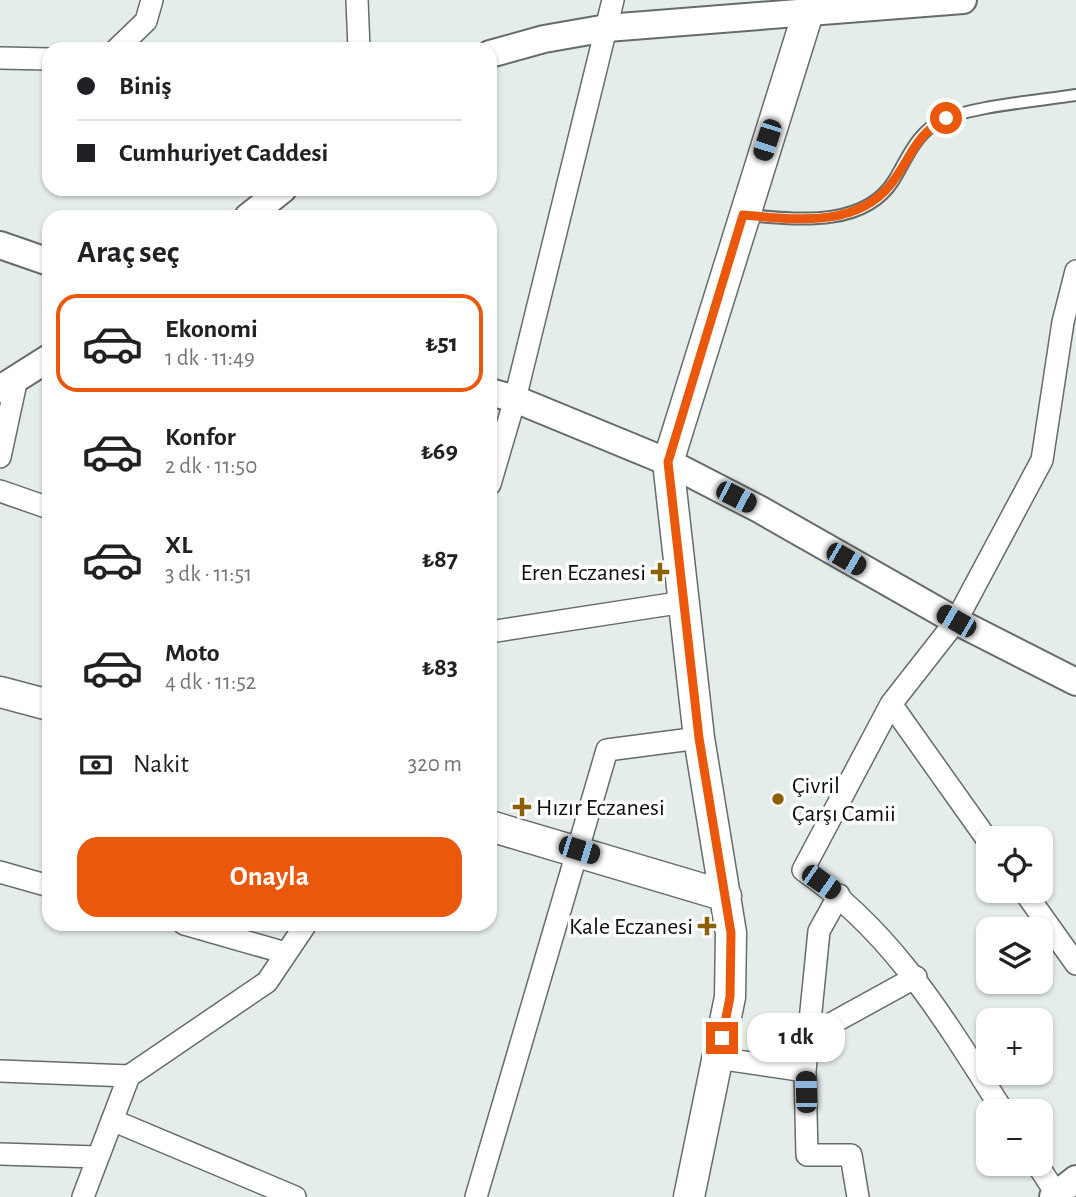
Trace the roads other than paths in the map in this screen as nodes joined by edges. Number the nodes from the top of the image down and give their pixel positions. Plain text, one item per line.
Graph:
1 (152, 0) edge
2 (357, 0) edge
3 (613, 0) edge
4 (963, 0) edge
5 (810, 7) edge
6 (607, 28) junction
7 (124, 42) edge
8 (359, 42) edge
9 (497, 52) edge
10 (0, 58) edge
11 (42, 59) edge
12 (1076, 95) edge
13 (275, 196) edge
14 (257, 210) edge
15 (743, 215) junction
16 (0, 245) edge
17 (42, 260) edge
18 (1076, 271) edge
19 (1070, 330) edge
20 (42, 363) edge
21 (9, 384) edge
22 (502, 395) edge
23 (497, 432) edge
24 (0, 457) edge
25 (668, 462) junction
26 (0, 491) edge
27 (42, 506) edge
28 (684, 602) junction
29 (956, 621) junction
30 (497, 631) edge
31 (1076, 682) edge
32 (0, 692) edge
33 (42, 703) edge
34 (891, 704) junction
35 (699, 738) junction
36 (978, 826) edge
37 (497, 827) edge
38 (579, 850) junction
39 (0, 872) edge
40 (42, 884) edge
41 (839, 895) junction
42 (726, 896) junction
43 (1033, 903) edge
44 (209, 931) edge
45 (301, 931) edge
46 (286, 953) junction
47 (1076, 964) edge
48 (916, 977) junction
49 (807, 1037) junction
50 (717, 1059) junction
51 (0, 1071) edge
52 (805, 1071) junction
53 (129, 1076) junction
54 (995, 1099) edge
55 (112, 1120) junction
56 (0, 1154) edge
57 (97, 1157) junction
58 (1049, 1176) edge
59 (1062, 1190) edge
60 (83, 1197) edge
61 (295, 1197) edge
62 (476, 1197) edge
63 (688, 1197) edge
64 (858, 1197) edge

1 - 7 street
2 - 8 street
3 - 6 street
4 - 5 street
5 - 6 street
5 - 15 main road
6 - 9 street
6 - 22 street
10 - 11 street
12 - 15 lane
13 - 14 street
15 - 25 main road
16 - 17 street
18 - 19 street
19 - 29 street
20 - 21 street
21 - 24 street
22 - 23 street
22 - 25 street
25 - 28 main road
25 - 29 street
26 - 27 street
28 - 30 street
28 - 35 main road
29 - 31 street
29 - 34 street
32 - 33 main road
34 - 36 street
34 - 41 street
35 - 38 street
35 - 42 main road
37 - 38 main road
38 - 42 main road
38 - 62 street
39 - 40 street
41 - 48 street
41 - 49 street
42 - 50 main road
43 - 47 street
44 - 46 street
45 - 46 street
46 - 53 street
48 - 49 street
48 - 54 street
49 - 52 street
50 - 52 street
50 - 63 main road
51 - 53 street
52 - 64 street
53 - 55 street
55 - 57 street
55 - 61 street
56 - 57 street
57 - 60 street
58 - 59 street

